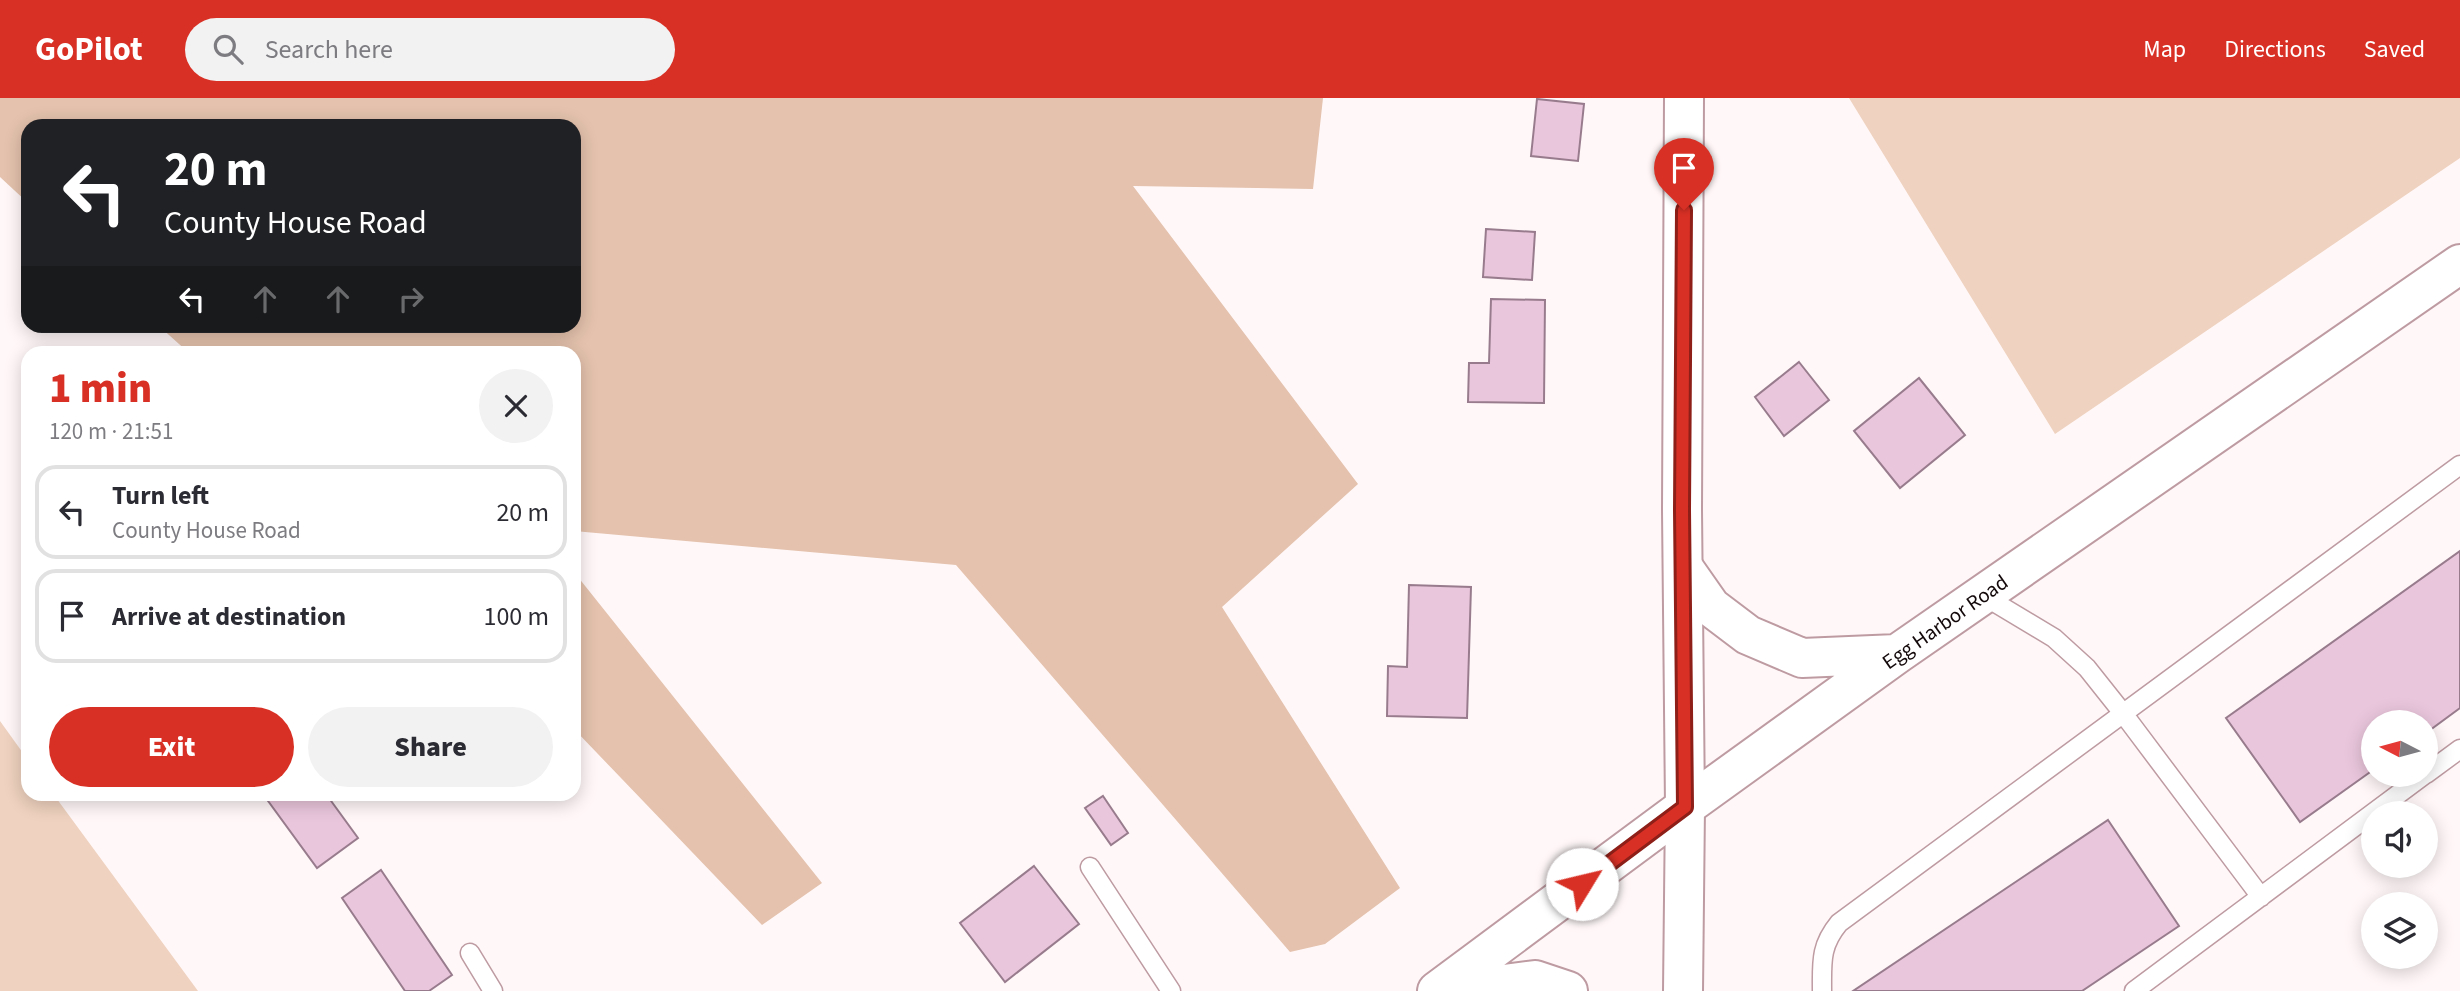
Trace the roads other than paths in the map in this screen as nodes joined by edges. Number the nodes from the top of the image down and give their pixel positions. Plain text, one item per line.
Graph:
1 (1684, 98) edge
2 (2460, 264) edge
3 (2460, 465) edge
4 (1683, 567) junction
5 (1984, 596) junction
6 (1897, 654) junction
7 (2122, 712) junction
8 (2460, 748) edge
9 (2438, 765) edge
10 (2408, 788) edge
11 (1685, 807) junction
12 (1090, 867) dead end
13 (2261, 897) junction
14 (470, 953) dead end
15 (493, 991) edge
16 (1171, 991) edge
17 (1437, 991) edge
18 (1451, 991) edge
19 (1567, 991) edge
20 (1683, 991) edge
21 (1822, 991) edge
22 (2134, 991) edge

1 - 4 main road
2 - 5 main road, Egg Harbor Road
3 - 7 lane
4 - 6 main road
4 - 11 main road
5 - 6 main road, Egg Harbor Road
5 - 7 lane
6 - 11 main road, Egg Harbor Road
7 - 13 lane
7 - 21 lane
8 - 9 lane
10 - 13 lane
11 - 17 main road, Egg Harbor Road
11 - 20 main road
12 - 16 lane
13 - 22 lane
14 - 15 lane
18 - 19 main road

